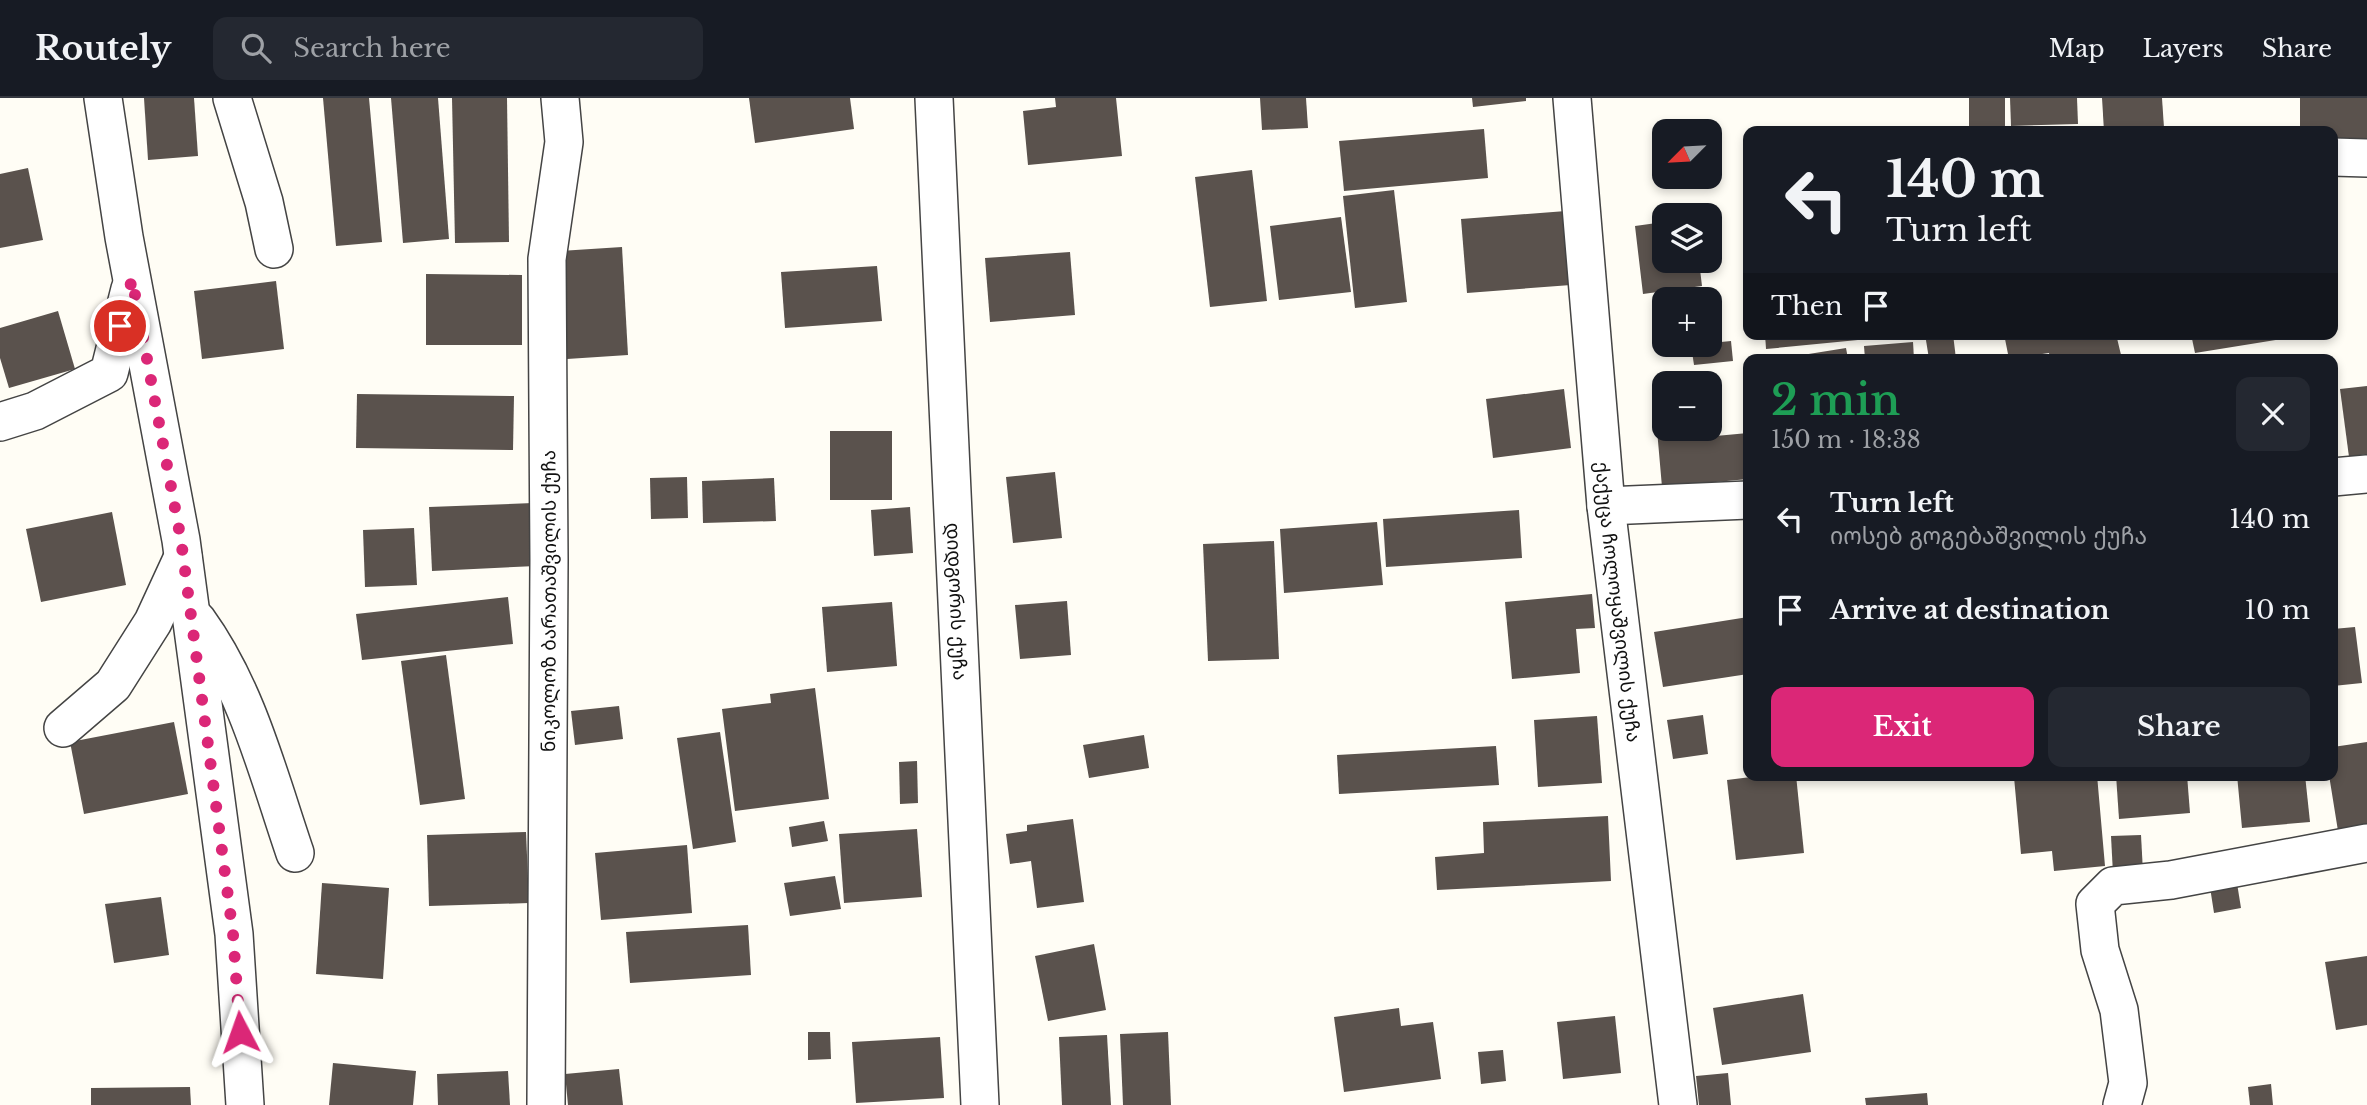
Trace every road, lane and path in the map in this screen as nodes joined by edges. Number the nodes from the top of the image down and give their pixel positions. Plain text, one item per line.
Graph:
1 (103, 98) edge
2 (232, 98) edge
3 (560, 98) edge
4 (934, 98) edge
5 (1572, 98) edge
6 (2338, 157) edge
7 (2367, 158) edge
8 (274, 249) dead end
9 (132, 279) junction
10 (0, 422) edge
11 (2367, 474) edge
12 (2338, 477) edge
13 (1743, 500) edge
14 (1606, 506) junction
15 (183, 556) junction
16 (190, 611) junction
17 (63, 728) dead end
18 (2367, 843) edge
19 (295, 853) dead end
20 (245, 1105) edge
21 (546, 1105) edge
22 (980, 1105) edge
23 (1678, 1105) edge
24 (2122, 1105) edge

1 - 9 street
2 - 8 street
3 - 21 street, ნიკოლოზ ბარათაშვილის ქუჩა
4 - 22 street, დიდგორის ქუჩა
5 - 14 street, ქაქუცა ჩოლოყაშვილის ქუჩა
6 - 7 street
9 - 10 street
9 - 15 street
11 - 12 street
13 - 14 street
14 - 23 street, ქაქუცა ჩოლოყაშვილის ქუჩა
15 - 16 street
15 - 17 street
16 - 19 street
16 - 20 street
18 - 24 street

